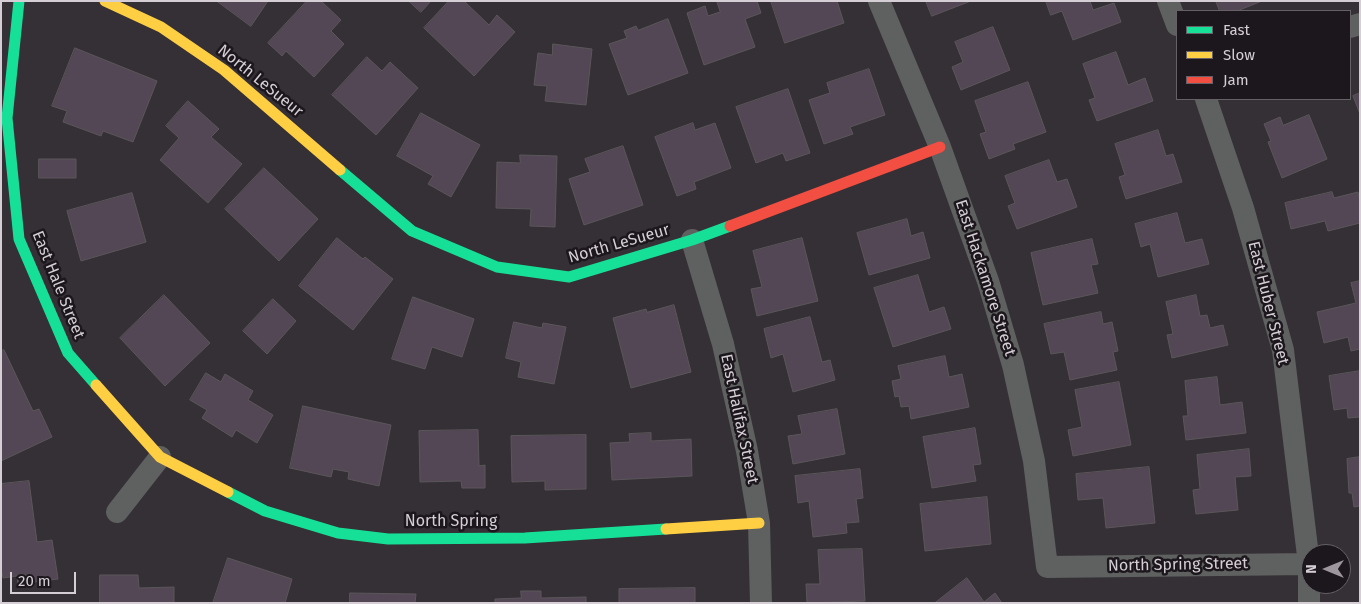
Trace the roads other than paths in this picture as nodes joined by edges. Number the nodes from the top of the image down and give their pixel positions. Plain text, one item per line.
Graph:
1 (19, 1) edge
2 (105, 1) edge
3 (879, 1) edge
4 (1168, 1) edge
5 (1176, 22) edge
6 (1206, 100) edge
7 (940, 147) junction
8 (692, 240) junction
9 (160, 456) junction
10 (117, 512) dead end
11 (759, 523) junction
12 (1306, 544) edge
13 (1301, 564) edge
14 (1047, 567) joint
15 (761, 603) edge

1 - 9 street, East Hale Street
2 - 8 street, North LeSueur
3 - 7 street, East Hackamore Street
4 - 5 street
6 - 12 street, East Huber Street
7 - 8 street, North LeSueur
7 - 14 street, East Hackamore Street
8 - 11 street, East Halifax Street
9 - 10 street
9 - 11 street, North Spring
11 - 15 street, East Halifax Street
13 - 14 street, North Spring Street

